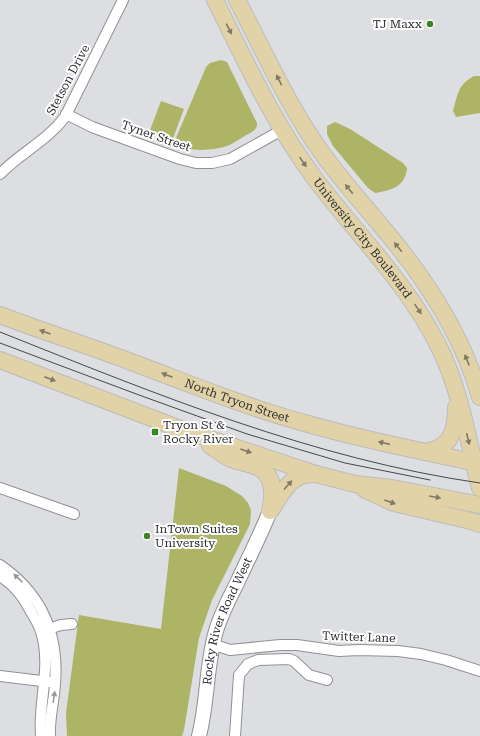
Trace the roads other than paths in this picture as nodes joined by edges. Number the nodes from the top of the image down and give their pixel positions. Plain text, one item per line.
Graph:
1 (123, 0) edge
2 (215, 0) edge
3 (237, 0) edge
4 (66, 114) junction
5 (282, 130) junction
6 (0, 174) edge
7 (0, 315) edge
8 (0, 360) edge
9 (456, 389) junction
10 (480, 397) edge
11 (183, 430) junction
12 (422, 452) junction
13 (477, 463) edge
14 (316, 474) junction
15 (355, 484) junction
16 (0, 488) edge
17 (480, 488) edge
18 (480, 505) edge
19 (270, 511) junction
20 (74, 514) dead end
21 (480, 524) edge
22 (0, 565) edge
23 (0, 576) edge
24 (72, 624) dead end
25 (46, 630) junction
26 (212, 644) junction
27 (480, 672) edge
28 (0, 676) edge
29 (327, 680) dead end
30 (44, 682) junction
31 (55, 682) junction
32 (41, 736) edge
33 (50, 736) edge
34 (199, 736) edge
35 (235, 736) edge

1 - 4 street, Stetson Drive
2 -> 5 main road, University City Boulevard
10 -> 3 main road, University City Boulevard
4 - 5 street, Tyner Street
4 - 6 street, Stetson Drive
5 -> 9 main road, University City Boulevard
12 -> 7 main road, North Tryon Street
8 -> 11 main road
9 - 12 main road
9 -> 13 main road, University City Boulevard
11 -> 14 main road
11 - 19 main road
12 - 13 main road, North Tryon Street
13 - 17 main road, University City Boulevard
14 - 15 main road
19 -> 14 main road
15 -> 18 main road
15 -> 21 main road
16 - 20 street
19 - 26 street, Rocky River Road West
25 -> 22 street
23 - 25 street
24 - 25 street
25 - 30 street
25 - 31 street
26 - 27 street, Twitter Lane
26 - 34 street, Rocky River Road West
28 - 30 street
29 - 35 street
30 - 31 street
30 - 32 street
33 -> 31 street

